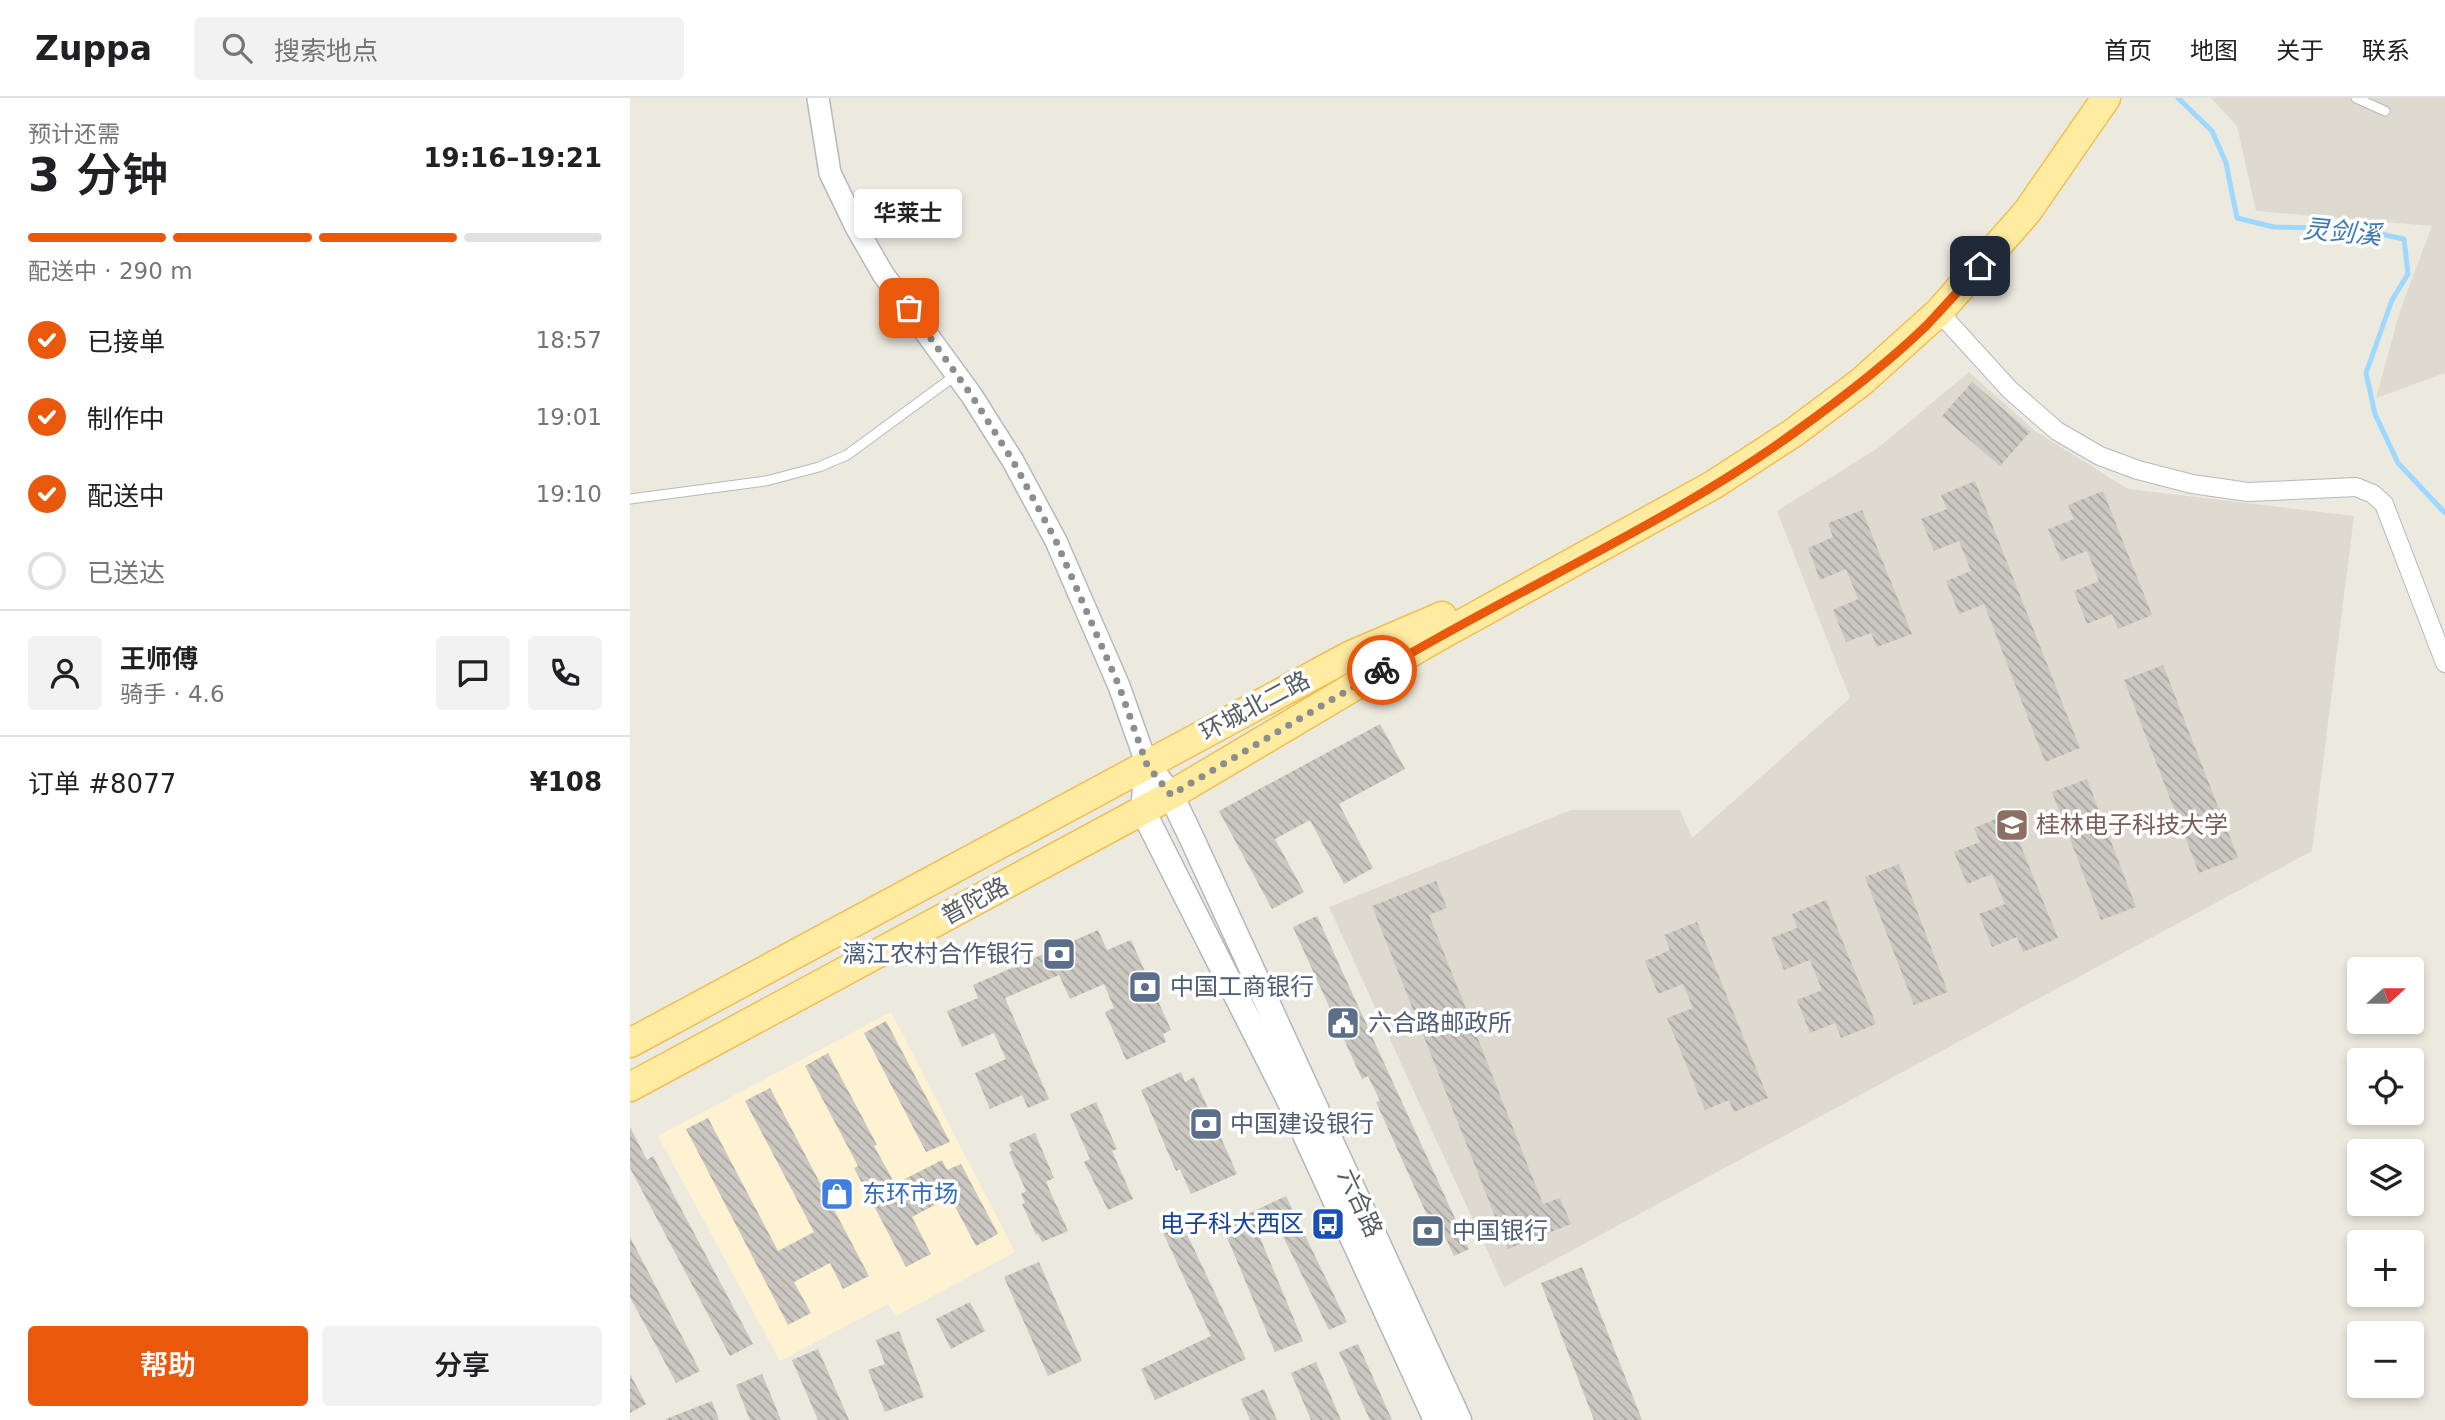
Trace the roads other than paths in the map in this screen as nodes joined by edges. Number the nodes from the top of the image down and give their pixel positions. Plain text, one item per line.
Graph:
1 (818, 98) edge
2 (2086, 98) edge
3 (2106, 98) edge
4 (2356, 98) edge
5 (2385, 111) dead end
6 (1939, 312) junction
7 (957, 374) junction
8 (630, 499) edge
9 (2445, 663) edge
10 (1147, 765) junction
11 (1171, 795) junction
12 (1143, 811) junction
13 (630, 1044) edge
14 (630, 1087) edge
15 (1436, 1420) edge
16 (1459, 1420) edge

1 - 7 street
2 - 10 main road, 环城北二路
3 - 6 main road, 环城北二路
4 - 5 lane
6 - 9 street
6 - 11 main road, 环城北二路
7 - 8 lane
7 - 10 street
10 - 11 main road, 六合路
10 - 12 main road
10 - 13 main road, 普陀路
11 - 12 main road, 普陀路
11 - 16 main road, 六合路
12 - 14 main road, 普陀路
12 - 15 main road, 六合路

